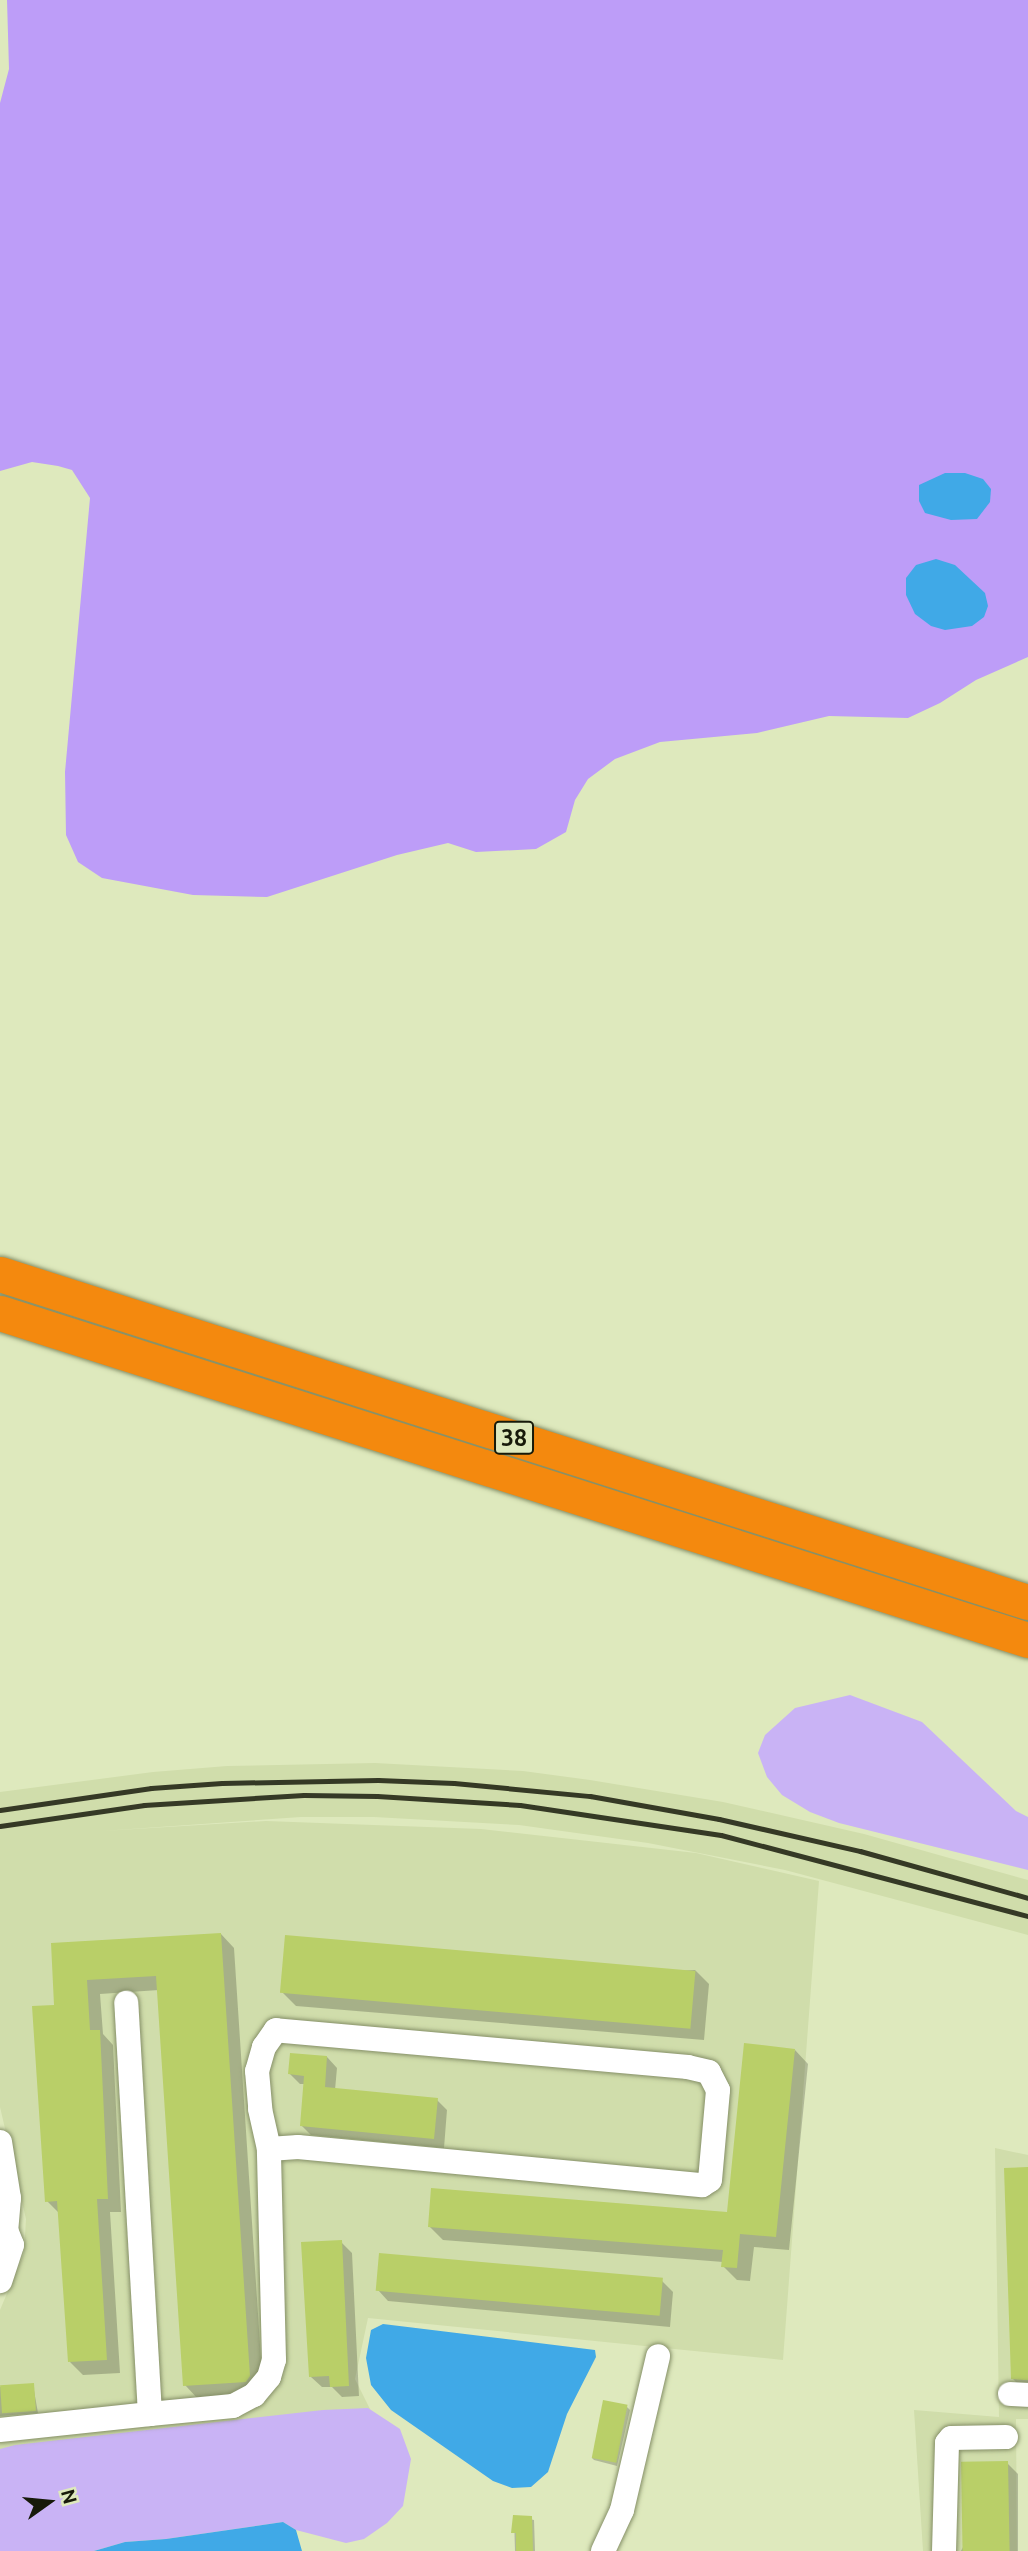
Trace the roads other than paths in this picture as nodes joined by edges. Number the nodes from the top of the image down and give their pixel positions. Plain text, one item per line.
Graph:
1 (0, 1274) edge
2 (0, 1313) edge
3 (1028, 1602) edge
4 (1028, 1640) edge
5 (126, 2003) dead end
6 (0, 2142) edge
7 (269, 2149) junction
8 (3, 2229) edge
9 (0, 2281) edge
10 (658, 2356) dead end
11 (150, 2414) junction
12 (0, 2430) edge
13 (1006, 2437) dead end
14 (603, 2551) edge
15 (944, 2551) edge

1 - 3 highway, 38
2 - 4 highway, 38
5 - 11 street
6 - 8 street
7 - 7 street
7 - 11 street
8 - 9 street
10 - 14 street
11 - 12 street
13 - 15 street

